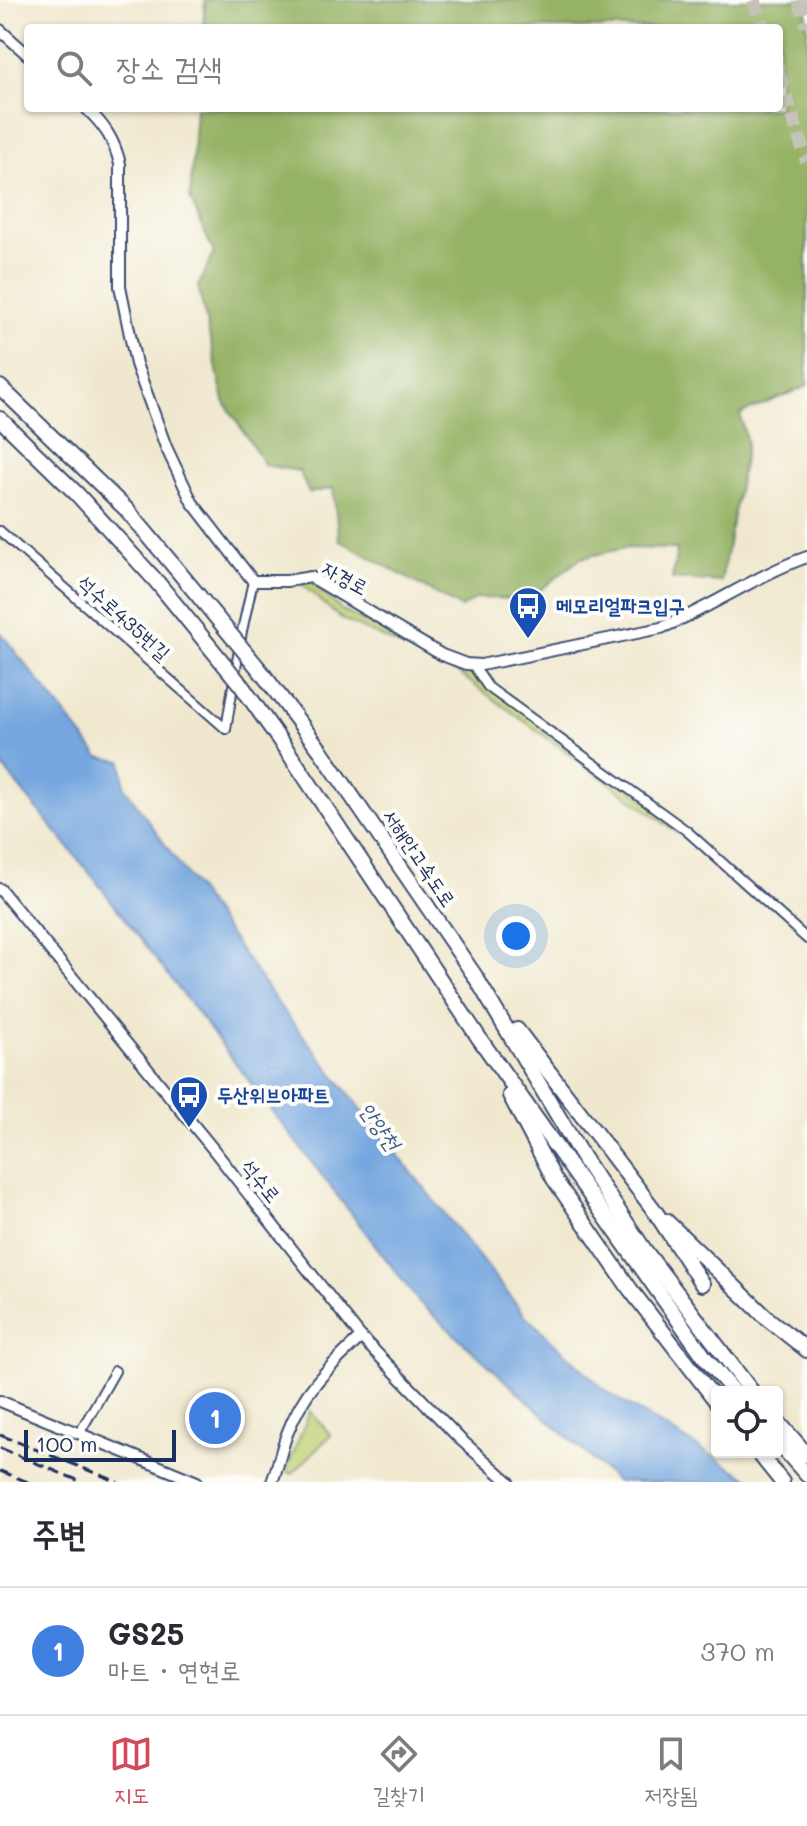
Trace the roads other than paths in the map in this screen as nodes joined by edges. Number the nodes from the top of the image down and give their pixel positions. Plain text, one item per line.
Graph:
1 (0, 30) edge
2 (24, 51) edge
3 (90, 112) edge
4 (0, 387) edge
5 (0, 419) edge
6 (0, 531) edge
7 (807, 557) edge
8 (253, 581) junction
9 (473, 665) junction
10 (0, 889) edge
11 (807, 939) edge
12 (475, 976) junction
13 (479, 1038) junction
14 (577, 1162) junction
15 (654, 1210) junction
16 (702, 1284) dead end
17 (361, 1337) junction
18 (807, 1350) edge
19 (115, 1371) dead end
20 (729, 1386) edge
21 (747, 1386) edge
22 (711, 1394) edge
23 (0, 1401) edge
24 (783, 1428) edge
25 (79, 1434) junction
26 (783, 1448) edge
27 (807, 1455) edge
28 (763, 1458) edge
29 (807, 1475) edge
30 (197, 1482) edge
31 (272, 1482) edge
32 (509, 1482) edge
33 (782, 1482) edge

1 - 2 street
3 - 8 street
4 - 12 highway, 서해안고속도로, bridge
5 - 13 highway, 서해안고속도로, bridge
6 - 8 street, 석수로435번길
7 - 9 street, 자경로
8 - 9 street, 자경로
9 - 11 street
10 - 17 street, 석수로
12 - 14 highway, 서해안고속도로
12 - 15 highway
13 - 14 highway, 서해안고속도로
13 - 22 highway
14 - 20 highway, 서해안고속도로
14 - 21 highway, 서해안고속도로
15 - 16 highway
15 - 18 highway
17 - 31 street
17 - 32 street, 석수로
19 - 25 street
23 - 25 street
24 - 27 highway
25 - 30 street
26 - 29 highway
28 - 33 highway

